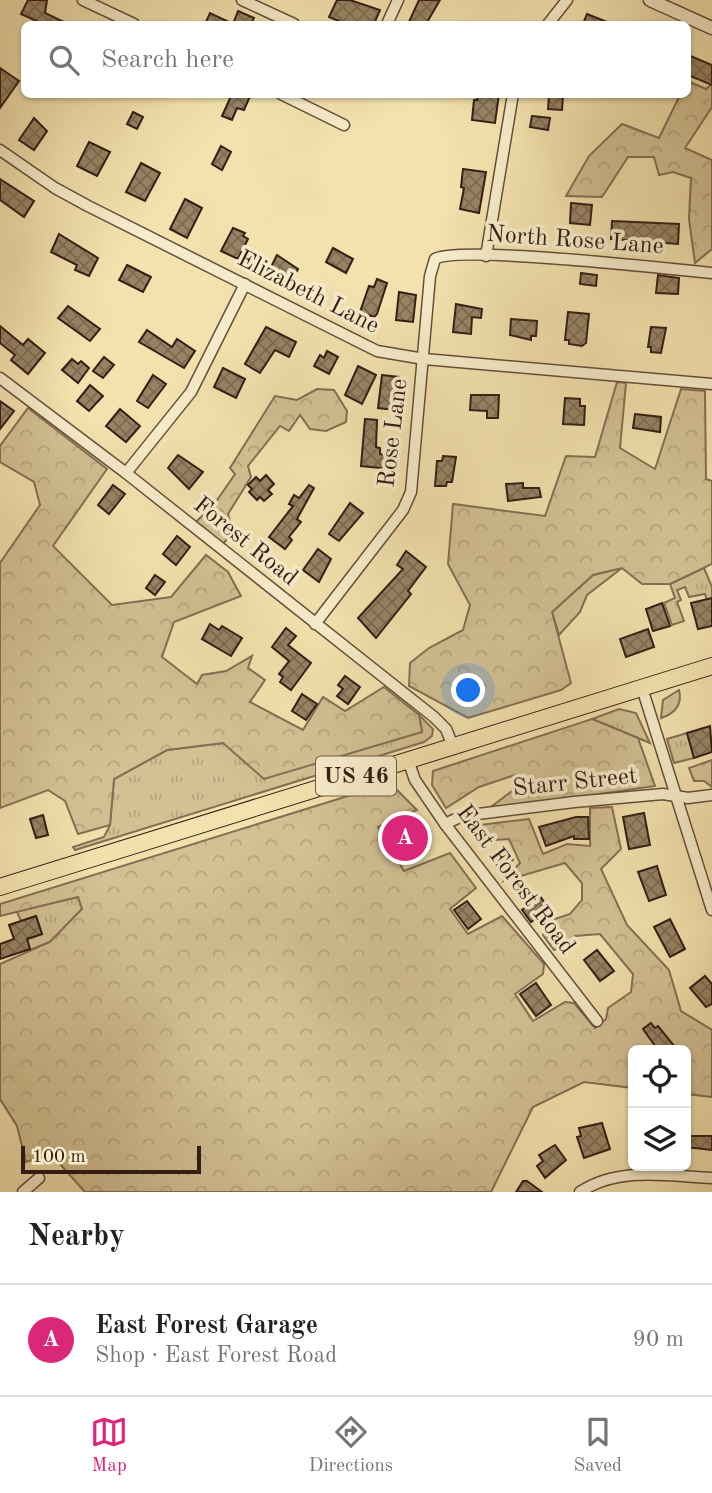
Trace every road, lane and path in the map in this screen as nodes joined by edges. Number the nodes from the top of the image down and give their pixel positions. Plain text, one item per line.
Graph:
1 (83, 0) edge
2 (242, 0) edge
3 (398, 0) edge
4 (567, 0) edge
5 (650, 0) edge
6 (128, 21) edge
7 (288, 21) edge
8 (388, 21) edge
9 (550, 21) edge
10 (712, 27) edge
11 (289, 98) edge
12 (512, 98) edge
13 (344, 125) dead end
14 (0, 150) edge
15 (486, 256) junction
16 (435, 259) joint
17 (712, 273) edge
18 (245, 284) junction
19 (424, 359) junction
20 (0, 378) edge
21 (712, 384) edge
22 (126, 473) junction
23 (315, 624) junction
24 (712, 666) edge
25 (642, 688) junction
26 (453, 746) junction
27 (408, 760) junction
28 (712, 795) edge
29 (675, 796) junction
30 (445, 824) junction
31 (0, 887) edge
32 (712, 910) edge
33 (597, 1021) dead end
34 (39, 1178) dead end
35 (712, 1178) edge
36 (23, 1192) edge
37 (580, 1192) edge

1 - 6 street
2 - 7 street
3 - 8 street
4 - 9 street
5 - 10 street
11 - 13 street
12 - 15 street
14 - 18 street, Elizabeth Lane
15 - 16 street, North Rose Lane
15 - 17 street, North Rose Lane
16 - 19 street, Rose Lane
18 - 19 street, Elizabeth Lane
18 - 22 street
19 - 21 street, Elizabeth Lane
19 - 23 street, Rose Lane
20 - 22 street, Forest Road
22 - 23 street, Forest Road
23 - 26 street, Forest Road
24 - 25 main road, US 46
25 - 26 main road, US 46
25 - 29 street
26 - 27 main road, US 46
27 - 30 street, East Forest Road
27 - 31 main road, US 46
28 - 29 street, Starr Street
29 - 30 street, Starr Street
29 - 32 street
30 - 33 street, East Forest Road
34 - 36 street
35 - 37 street

